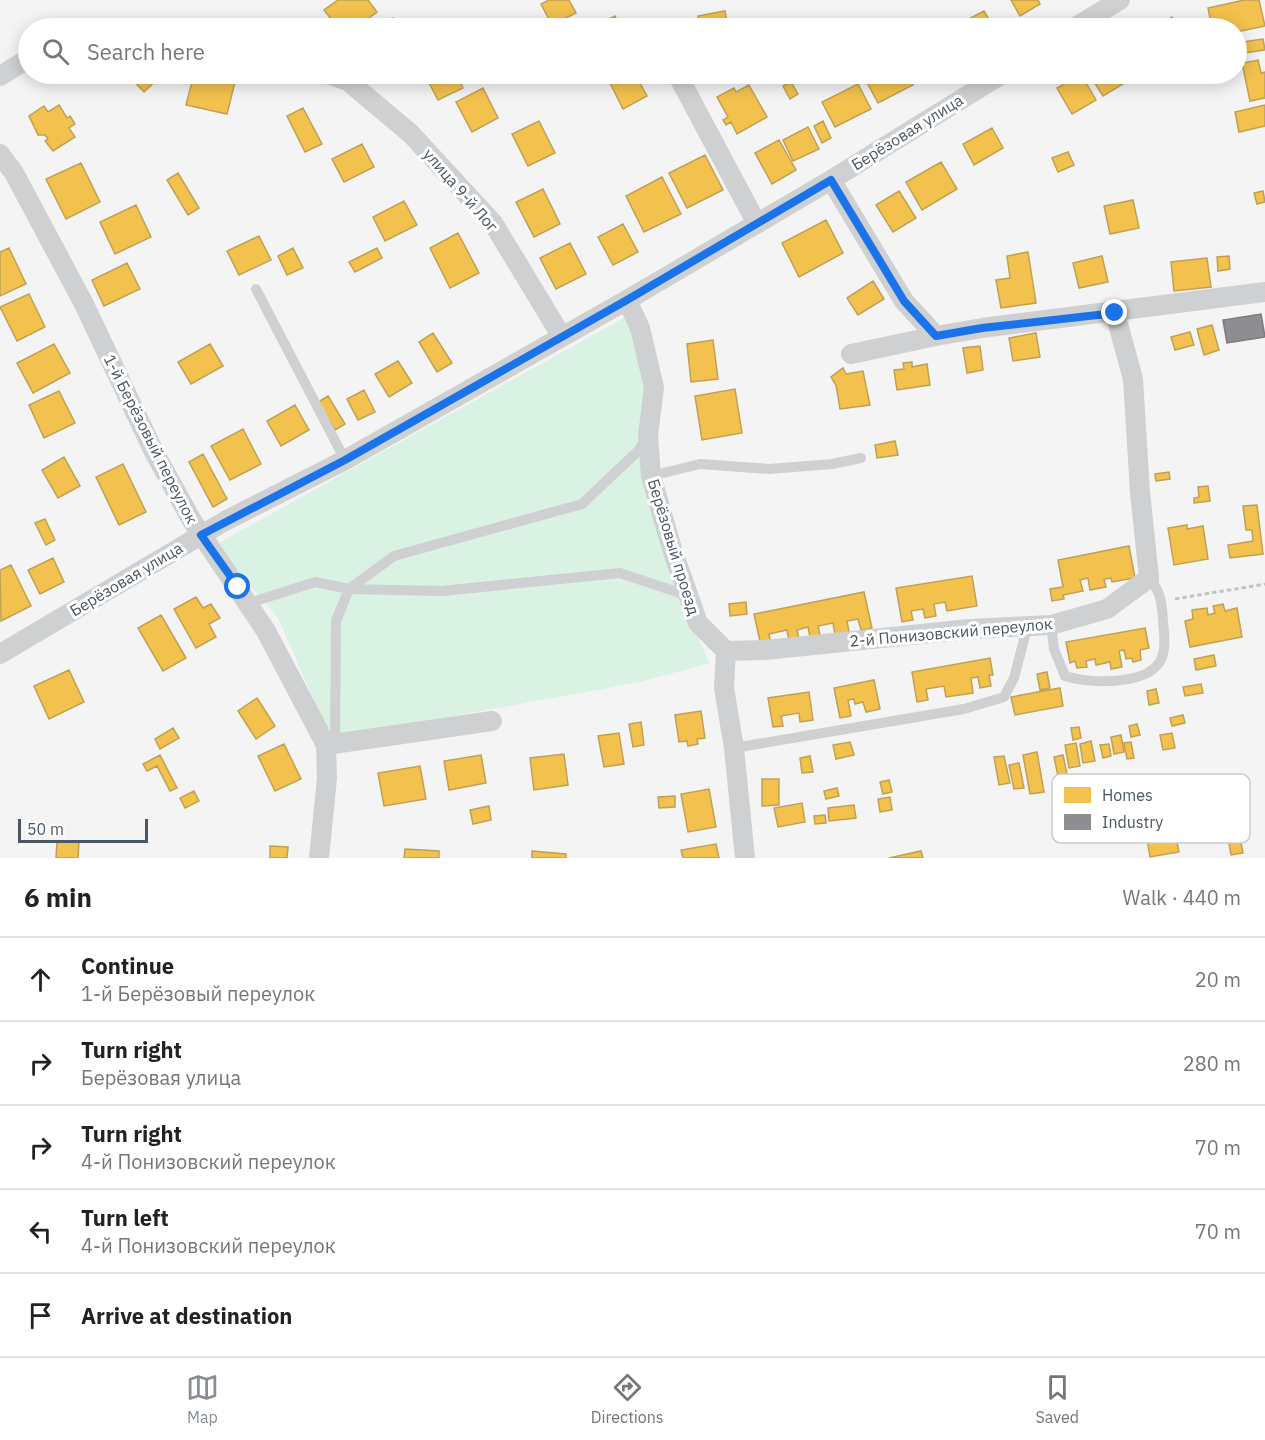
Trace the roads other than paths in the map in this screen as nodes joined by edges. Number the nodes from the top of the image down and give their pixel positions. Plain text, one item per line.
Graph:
1 (1120, 0) edge
2 (1090, 18) edge
3 (18, 65) edge
4 (0, 76) edge
5 (352, 84) edge
6 (682, 84) edge
7 (986, 84) edge
8 (0, 154) edge
9 (831, 180) junction
10 (756, 222) junction
11 (256, 290) dead end
12 (1265, 292) edge
13 (627, 300) junction
14 (1115, 313) junction
15 (936, 336) junction
16 (562, 338) junction
17 (851, 354) dead end
18 (648, 435) junction
19 (861, 458) dead end
20 (345, 460) junction
21 (651, 476) junction
22 (201, 535) junction
23 (1149, 578) junction
24 (350, 588) junction
25 (689, 596) junction
26 (249, 603) junction
27 (1051, 625) junction
28 (1027, 628) junction
29 (726, 651) junction
30 (0, 654) edge
31 (492, 721) dead end
32 (331, 744) junction
33 (734, 748) junction
34 (319, 858) edge
35 (745, 858) edge

1 - 2 street
3 - 4 street
5 - 16 street, улица 9-й Лог
6 - 10 street
7 - 9 street, Берёзовая улица
8 - 22 street, 1-й Берёзовый переулок
9 - 10 street, Берёзовая улица
9 - 15 street
10 - 13 street, Берёзовая улица
11 - 20 lane
12 - 14 street
13 - 16 street, Берёзовая улица
13 - 18 street, Берёзовый проезд
14 - 15 street
14 - 23 street
15 - 17 street
16 - 20 street, Берёзовая улица
18 - 21 street, Берёзовый проезд
18 - 24 lane
19 - 21 lane
20 - 22 street, Берёзовая улица
21 - 25 street, Берёзовый проезд
22 - 26 street, 1-й Берёзовый переулок
22 - 30 street, Берёзовая улица
23 - 27 street, 2-й Понизовский переулок
23 - 27 lane
24 - 25 lane
24 - 26 lane
24 - 32 lane
25 - 29 street, Берёзовый проезд
26 - 32 street, 1-й Берёзовый переулок
27 - 28 street, 2-й Понизовский переулок
28 - 29 street, 2-й Понизовский переулок
28 - 33 lane
29 - 33 street
31 - 32 street
32 - 34 street, 1-й Берёзовый переулок
33 - 35 street

